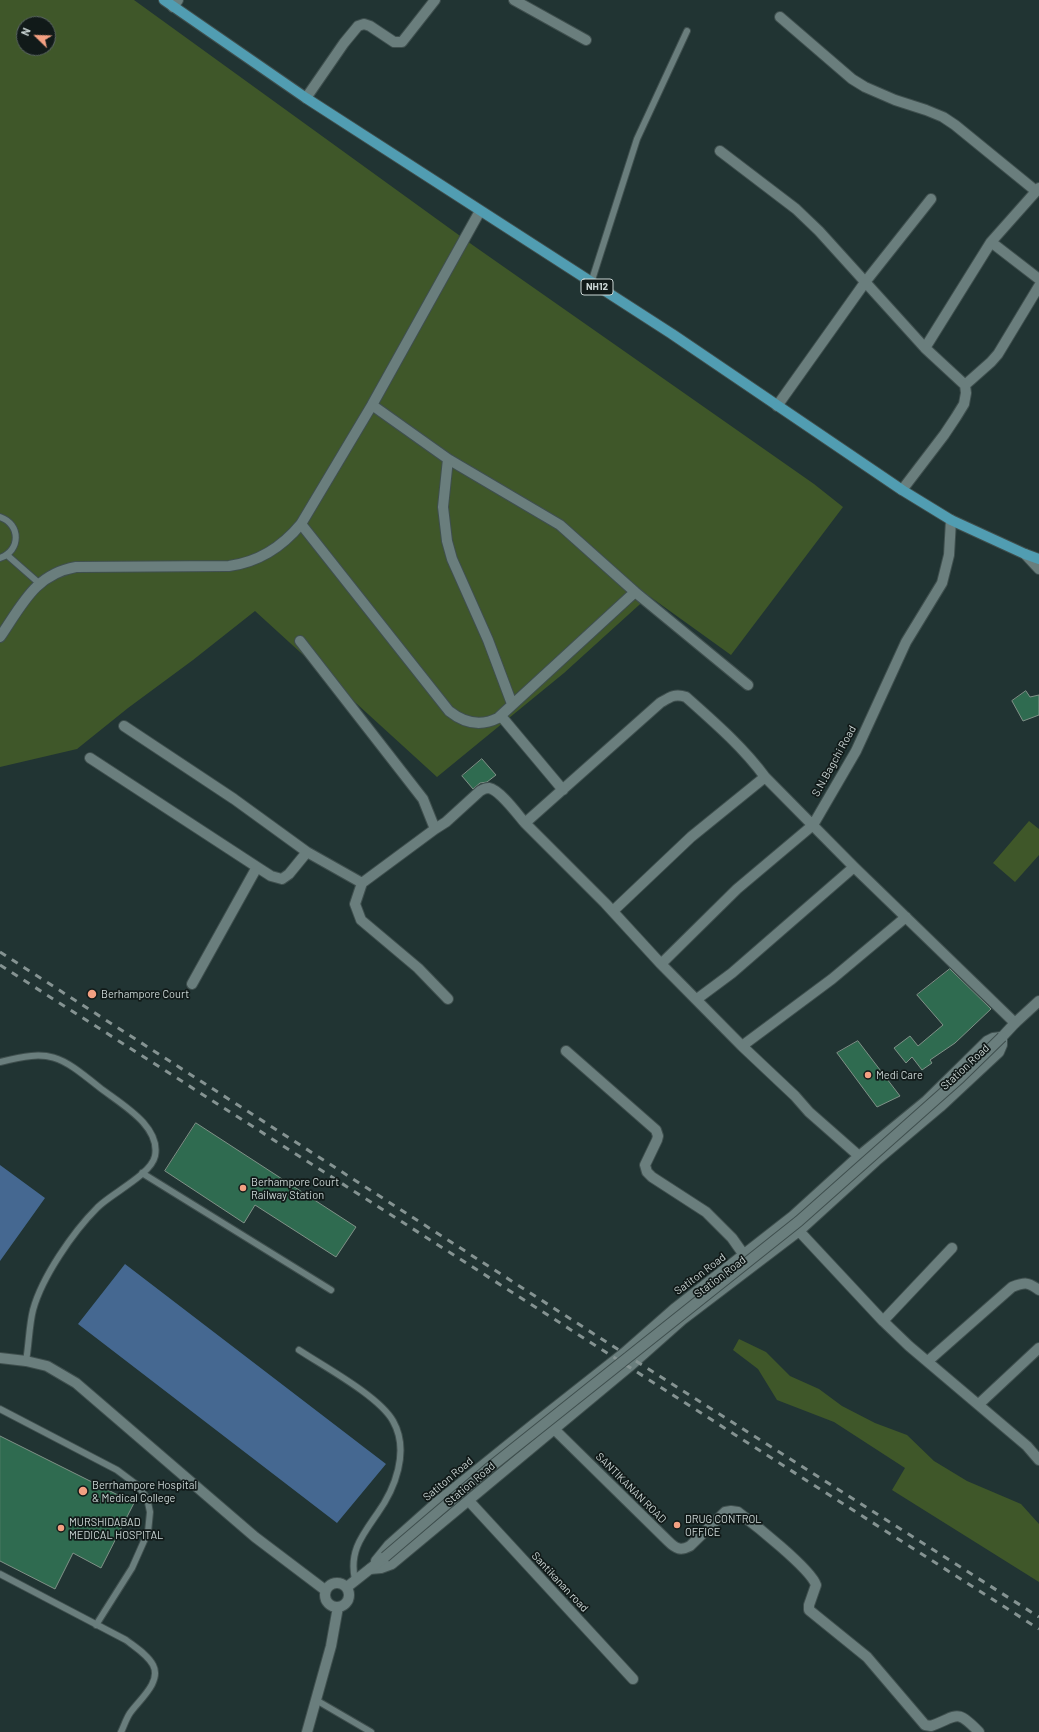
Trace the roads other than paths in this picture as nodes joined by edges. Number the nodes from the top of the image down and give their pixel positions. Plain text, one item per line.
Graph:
1 (164, 0) edge
2 (436, 0) edge
3 (514, 0) edge
4 (176, 3) edge
5 (780, 17) dead end
6 (687, 31) dead end
7 (586, 40) dead end
8 (306, 98) junction
9 (720, 151) dead end
10 (1038, 190) edge
11 (931, 199) dead end
12 (480, 211) junction
13 (991, 242) junction
14 (1039, 279) edge
15 (866, 281) junction
16 (591, 283) junction
17 (1039, 286) edge
18 (925, 348) junction
19 (964, 384) junction
20 (372, 405) junction
21 (777, 406) junction
22 (448, 459) junction
23 (902, 490) junction
24 (0, 517) edge
25 (951, 520) junction
26 (301, 524) junction
27 (1025, 554) junction
28 (7, 555) junction
29 (0, 558) edge
30 (1039, 559) edge
31 (1039, 569) edge
32 (40, 584) junction
33 (635, 592) junction
34 (0, 637) edge
35 (300, 641) dead end
36 (748, 684) dead end
37 (512, 704) junction
38 (501, 716) junction
39 (124, 726) dead end
40 (90, 758) dead end
41 (766, 777) junction
42 (563, 790) junction
43 (525, 823) junction
44 (813, 825) junction
45 (435, 830) junction
46 (306, 852) junction
47 (257, 867) junction
48 (854, 867) junction
49 (362, 883) junction
50 (612, 911) junction
51 (906, 917) junction
52 (660, 964) junction
53 (192, 984) dead end
54 (448, 999) dead end
55 (696, 1000) junction
56 (1038, 1003) edge
57 (1015, 1023) junction
58 (1002, 1037) junction
59 (742, 1046) junction
60 (566, 1051) dead end
61 (0, 1062) edge
62 (859, 1156) junction
63 (142, 1173) junction
64 (799, 1231) junction
65 (952, 1248) dead end
66 (744, 1255) junction
67 (331, 1290) dead end
68 (1039, 1290) edge
69 (883, 1321) junction
70 (1039, 1348) edge
71 (299, 1350) dead end
72 (0, 1358) edge
73 (26, 1361) junction
74 (928, 1362) junction
75 (979, 1404) junction
76 (0, 1409) edge
77 (554, 1429) junction
78 (1039, 1460) edge
79 (469, 1501) junction
80 (389, 1545) joint
81 (368, 1570) junction
82 (0, 1574) edge
83 (351, 1584) junction
84 (325, 1590) junction
85 (338, 1607) junction
86 (96, 1625) junction
87 (633, 1679) dead end
88 (316, 1700) junction
89 (121, 1732) edge
90 (306, 1732) edge
91 (371, 1732) edge
92 (979, 1732) edge

1 - 4 main road, NH12
2 - 8 street
3 - 7 street
4 - 8 main road, NH12
5 - 10 street
6 - 16 lane
8 - 12 main road, NH12
9 - 15 street
10 - 13 street
11 - 15 street
12 - 16 main road, NH12
12 - 20 street
13 - 14 street
13 - 18 street
15 - 18 street
15 - 21 street
16 - 21 main road, NH12
17 - 19 street
18 - 19 street
19 - 23 street
20 - 22 street
20 - 26 street
21 - 23 main road, NH12
22 - 33 street
22 - 37 street
23 - 25 main road, NH12
24 - 28 lane
25 - 27 main road, NH12
25 - 44 street, S.N.Bagchi Road
26 - 32 street
26 - 38 street
27 - 30 main road, NH12
27 - 31 street
28 - 29 lane
28 - 32 lane
32 - 34 street
33 - 36 street
33 - 37 street
35 - 45 street
37 - 38 street
38 - 42 street
39 - 46 street
40 - 47 street
41 - 42 street
41 - 44 street
41 - 50 street
42 - 43 street
43 - 45 street
43 - 50 street
44 - 48 street
44 - 52 street, S.N.Bagchi Road
45 - 49 street
46 - 47 street
46 - 49 street
47 - 53 street
48 - 51 street
48 - 55 street
49 - 54 street
50 - 52 street
51 - 57 street
51 - 59 street
52 - 55 street
55 - 59 street
56 - 57 street
57 - 58 street
58 - 62 street, Satiton Road
58 - 64 street, Station Road
58 - 81 street, Station Road, bridge
59 - 62 street
60 - 66 street
61 - 63 lane
62 - 66 street, Satiton Road
63 - 67 lane
63 - 73 lane
64 - 69 street
64 - 77 street, Station Road
65 - 69 street
66 - 80 street, Satiton Road
68 - 74 street
69 - 74 street
70 - 75 street
71 - 83 lane
72 - 73 street
73 - 84 street
74 - 75 street
75 - 78 street
76 - 86 lane
77 - 79 street, Station Road
77 - 92 street, SANTIKANAN ROAD
79 - 81 street, Station Road
79 - 87 street, Santikanan road
80 - 81 street, Station Road
81 - 83 street, Station Road
82 - 86 lane
83 - 84 street
83 - 85 street
84 - 85 street
85 - 88 street
86 - 89 lane
88 - 90 street
88 - 91 lane

